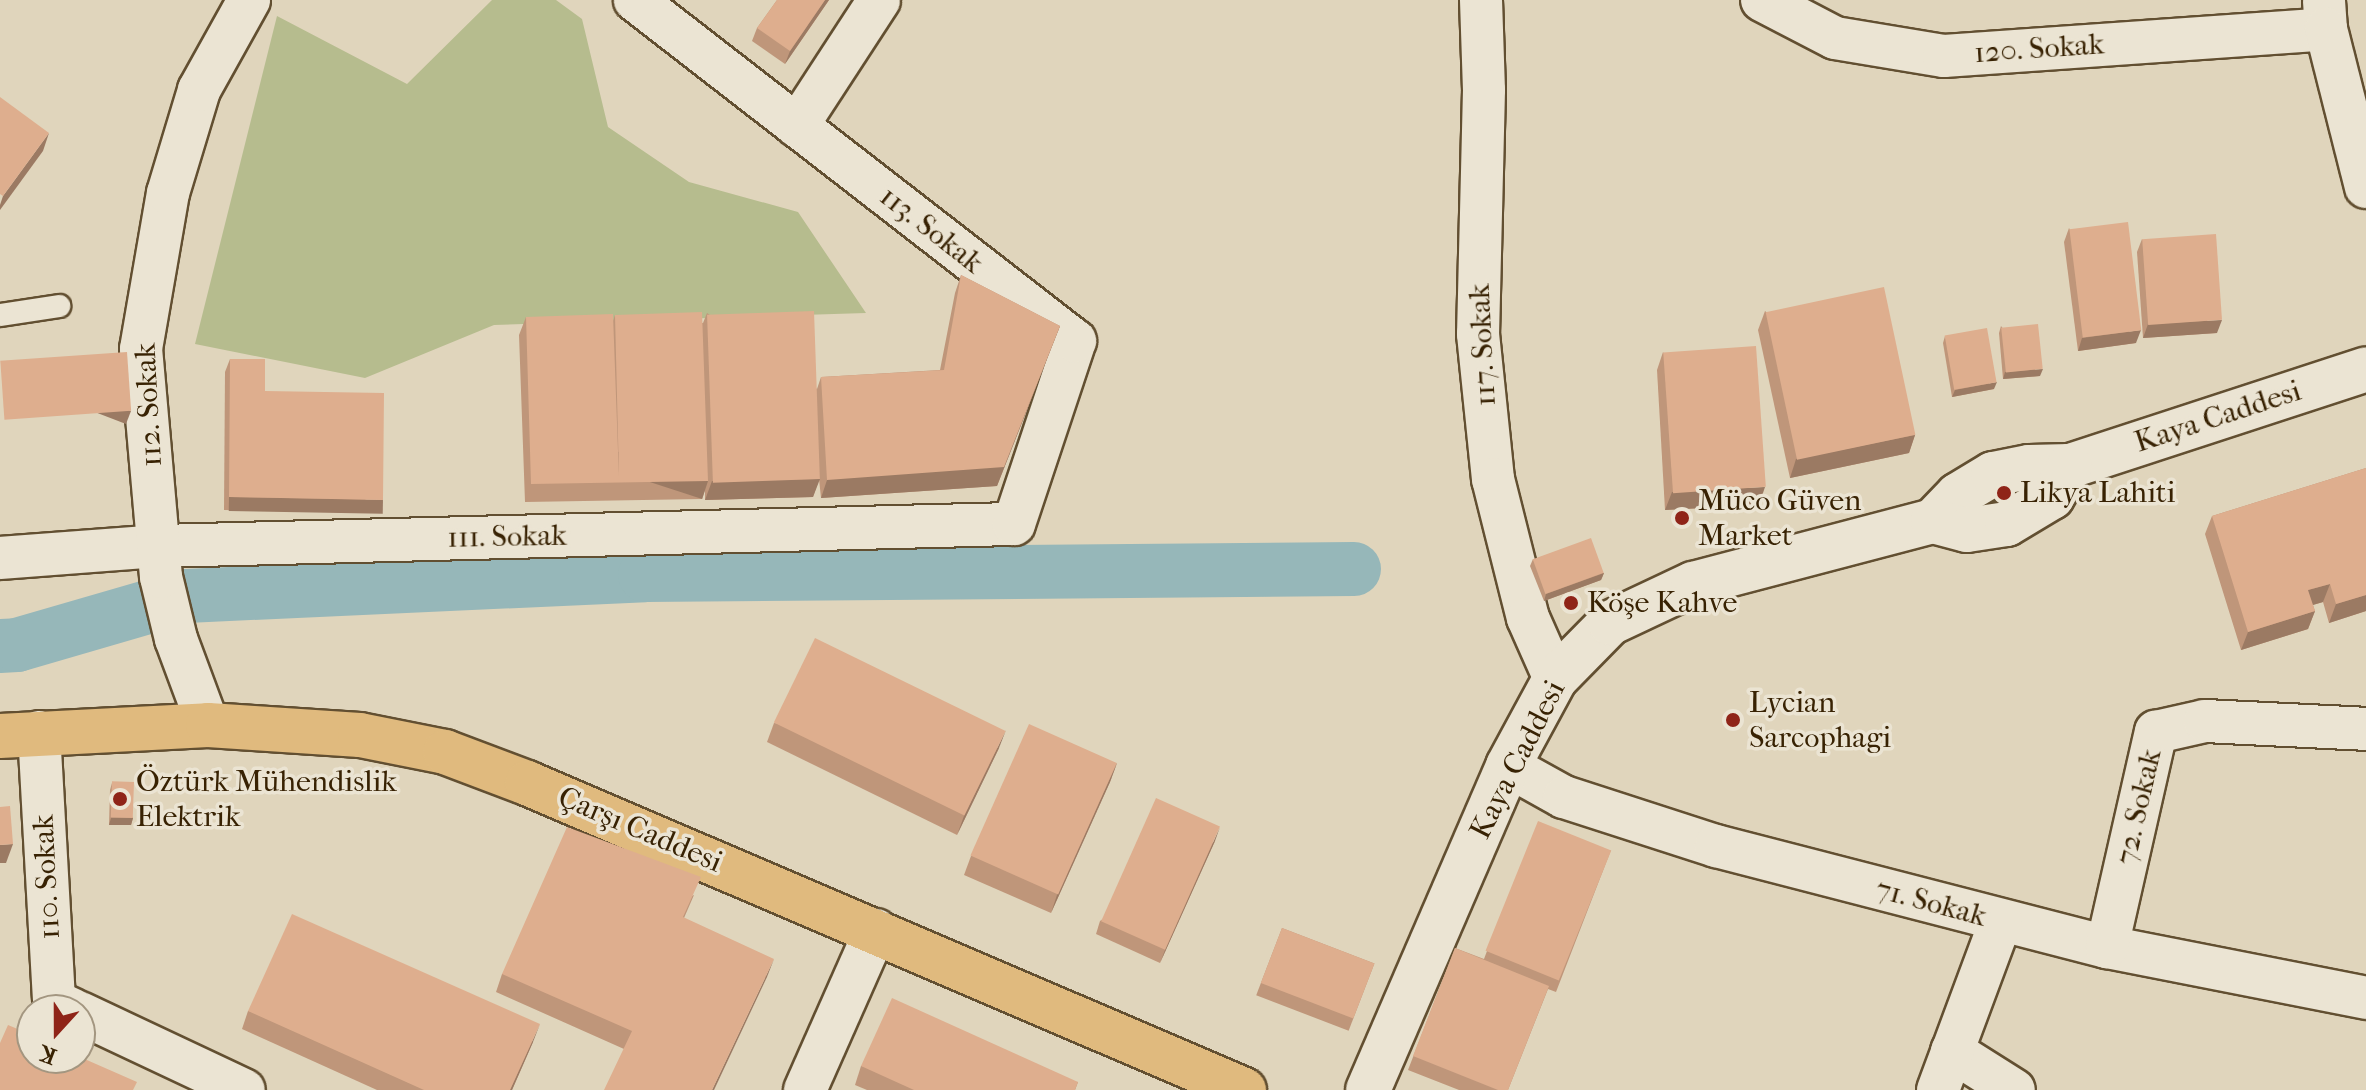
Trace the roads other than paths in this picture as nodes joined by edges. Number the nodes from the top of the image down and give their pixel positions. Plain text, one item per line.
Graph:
1 (249, 0) edge
2 (635, 0) edge
3 (879, 0) edge
4 (1481, 0) edge
5 (1762, 0) edge
6 (2325, 14) edge
7 (797, 126) junction
8 (2366, 187) edge
9 (59, 306) dead end
10 (0, 315) edge
11 (2366, 369) edge
12 (1014, 524) joint
13 (0, 558) edge
14 (161, 561) junction
15 (1555, 679) junction
16 (208, 725) junction
17 (2366, 729) edge
18 (20, 734) edge
19 (1508, 766) junction
20 (2001, 921) junction
21 (876, 930) junction
22 (2107, 947) junction
23 (53, 994) edge
24 (2366, 998) edge
25 (96, 1021) edge
26 (1952, 1051) junction
27 (244, 1090) edge
28 (805, 1090) edge
29 (1244, 1090) edge
30 (1368, 1090) edge
31 (1938, 1090) edge
32 (2014, 1090) edge

1 - 14 street, 112. Sokak
2 - 7 street, 113. Sokak
3 - 7 street
4 - 15 street, 117. Sokak
5 - 6 street, 120. Sokak
6 - 8 street
7 - 12 street, 113. Sokak
9 - 10 lane
11 - 15 street, Kaya Caddesi
12 - 14 street, 111. Sokak
13 - 14 street, 111. Sokak
14 - 16 street, 112. Sokak
15 - 19 street, Kaya Caddesi
16 - 18 main road, Çarşı Caddesi
16 - 21 main road, Çarşı Caddesi
17 - 22 street, 72. Sokak
18 - 23 street, 110. Sokak
19 - 20 street, 71. Sokak
19 - 30 street, Kaya Caddesi
20 - 22 street, 71. Sokak
20 - 26 street
21 - 28 street
21 - 29 main road, Çarşı Caddesi
22 - 24 street, 71. Sokak
25 - 27 street
26 - 31 street
26 - 32 street

